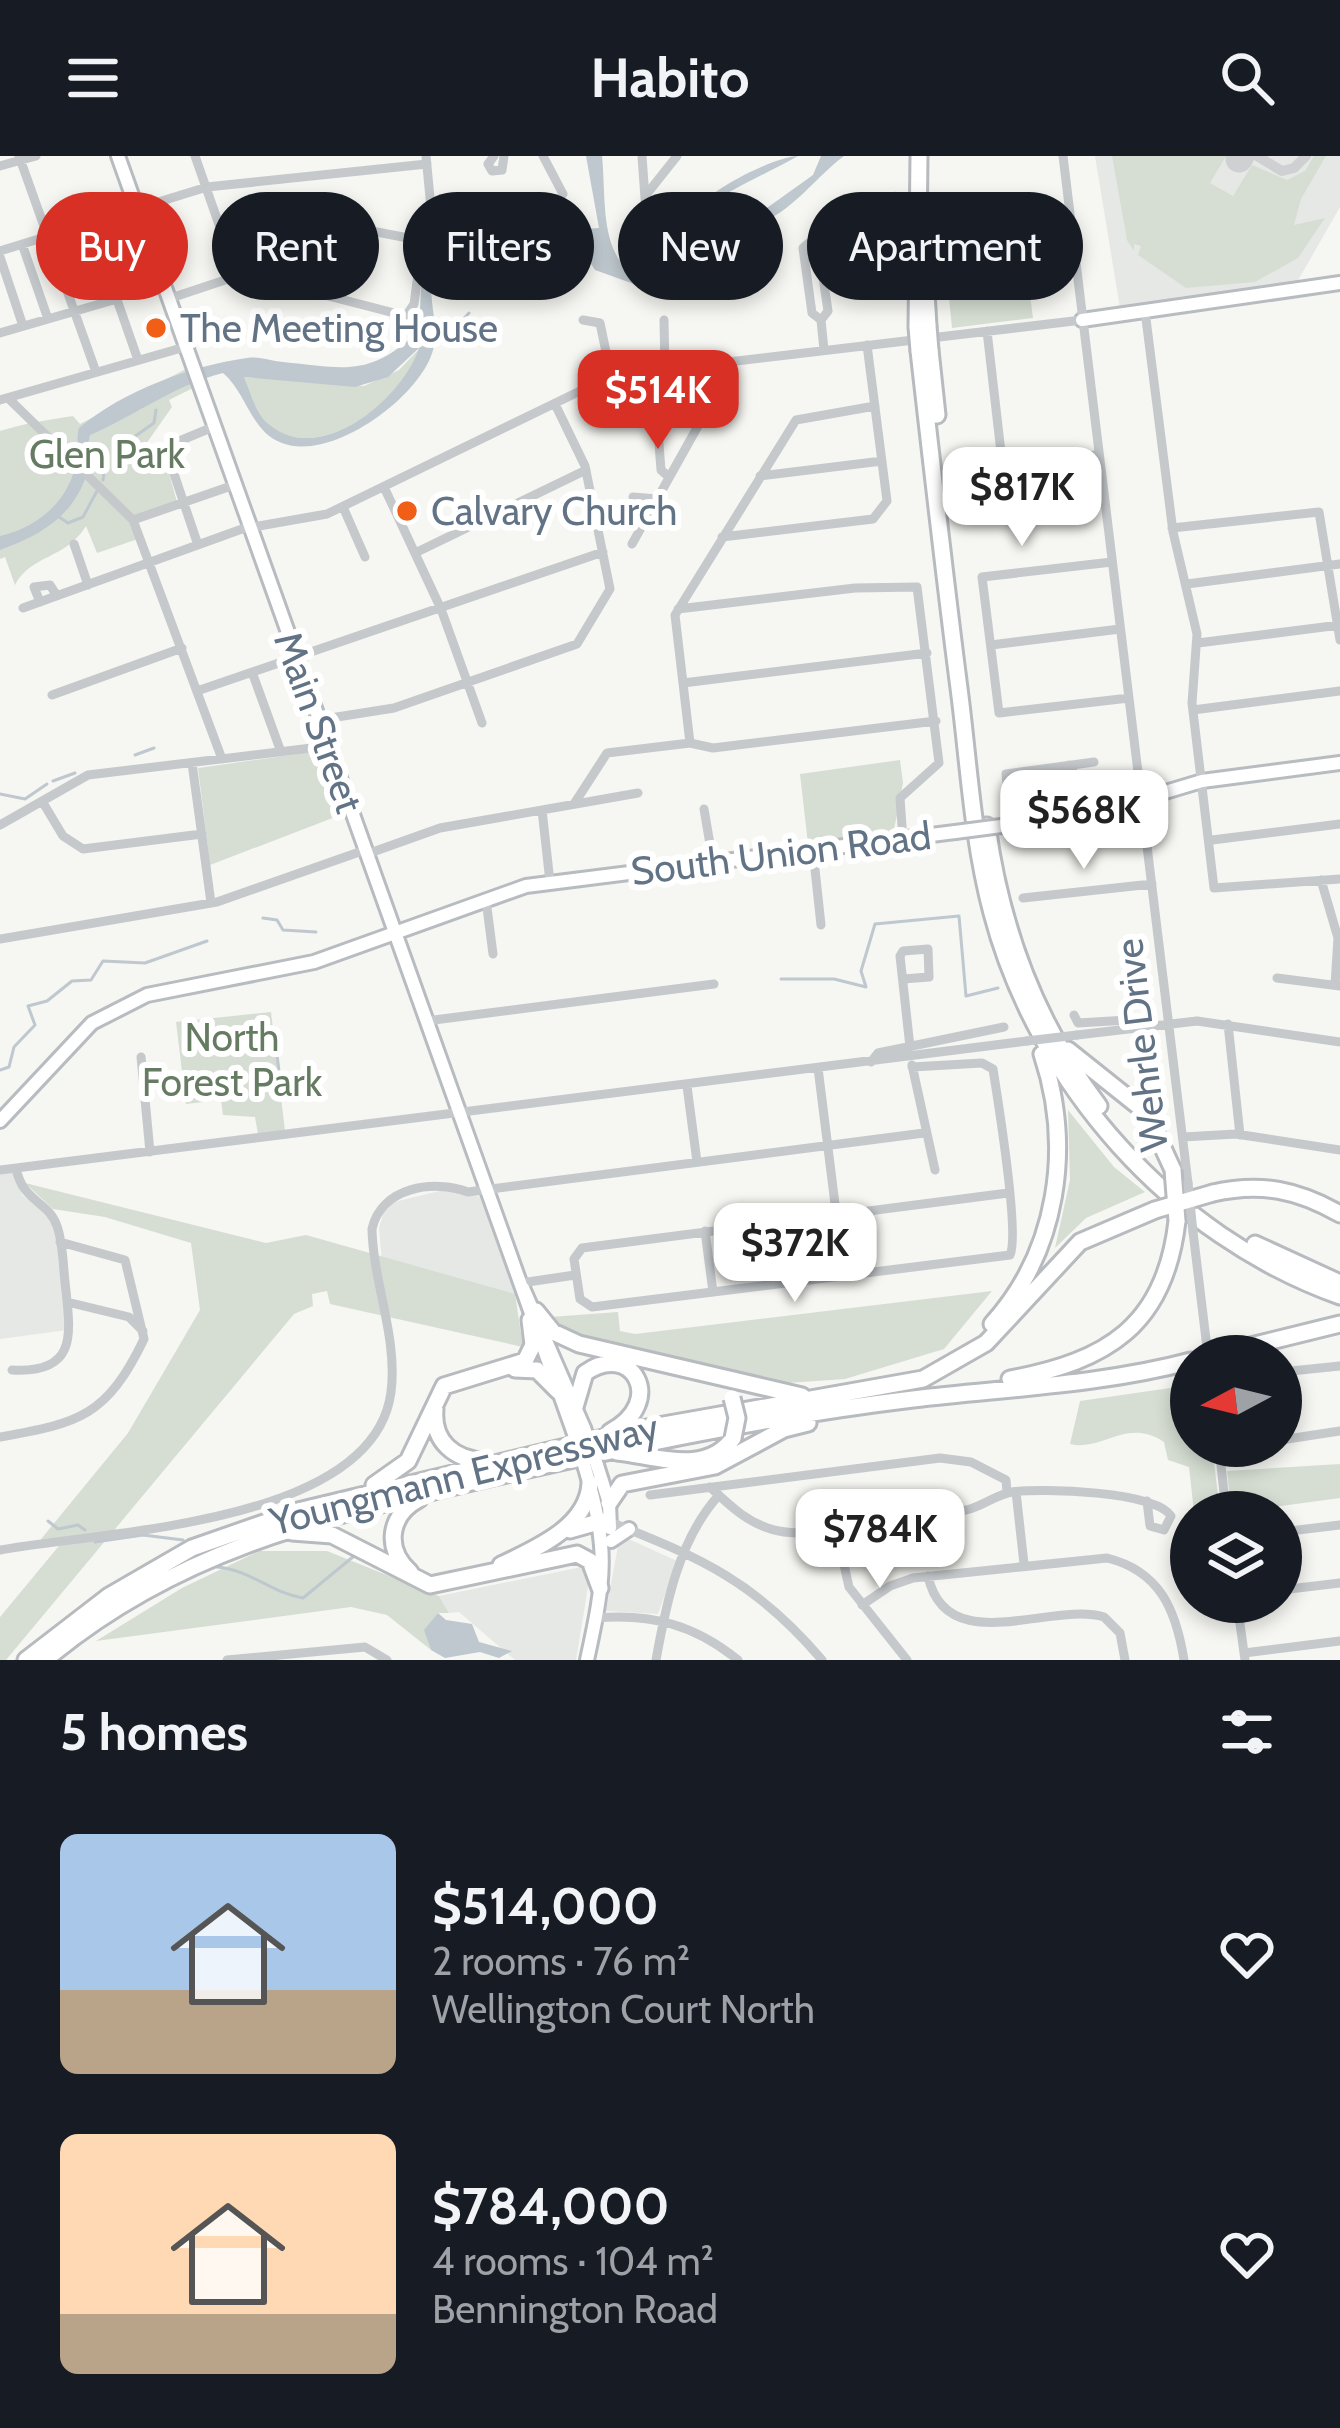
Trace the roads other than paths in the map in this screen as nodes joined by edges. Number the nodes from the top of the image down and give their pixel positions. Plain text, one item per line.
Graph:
1 (36, 156) edge
2 (118, 156) edge
3 (195, 156) edge
4 (494, 156) edge
5 (504, 156) edge
6 (543, 156) edge
7 (642, 156) edge
8 (677, 156) edge
9 (920, 156) edge
10 (929, 156) edge
11 (1063, 156) edge
12 (20, 158) edge
13 (427, 160) edge
14 (0, 166) edge
15 (206, 187) junction
16 (130, 192) edge
17 (431, 192) edge
18 (562, 192) edge
19 (646, 192) edge
20 (648, 192) edge
21 (188, 193) edge
22 (36, 203) edge
23 (212, 204) edge
24 (36, 240) edge
25 (22, 244) junction
26 (0, 254) edge
27 (1340, 283) edge
28 (70, 300) edge
29 (113, 300) edge
30 (117, 300) edge
31 (169, 300) edge
32 (338, 300) edge
33 (415, 300) edge
34 (1145, 310) junction
35 (74, 311) junction
36 (48, 319) junction
37 (583, 320) dead end
38 (664, 320) dead end
39 (821, 320) junction
40 (1082, 320) junction
41 (23, 326) junction
42 (923, 327) junction
43 (986, 331) junction
44 (0, 333) edge
45 (867, 345) junction
46 (185, 347) junction
47 (824, 350) junction
48 (924, 351) junction
49 (138, 360) junction
50 (709, 364) junction
51 (665, 370) junction
52 (96, 372) junction
53 (610, 376) junction
54 (713, 392) junction
55 (4, 399) edge
56 (555, 404) junction
57 (875, 406) junction
58 (213, 427) junction
59 (1098, 454) junction
60 (882, 461) junction
61 (586, 470) junction
62 (760, 476) junction
63 (669, 477) junction
64 (234, 485) junction
65 (384, 487) junction
66 (633, 497) dead end
67 (657, 499) junction
68 (184, 502) junction
69 (343, 507) junction
70 (133, 520) junction
71 (249, 527) junction
72 (1172, 528) junction
73 (722, 537) junction
74 (74, 544) dead end
75 (632, 544) dead end
76 (198, 545) junction
77 (603, 552) junction
78 (415, 553) junction
79 (365, 557) dead end
80 (150, 562) junction
81 (1112, 562) junction
82 (1335, 565) edge
83 (88, 584) junction
84 (1187, 584) junction
85 (23, 608) dead end
86 (441, 609) junction
87 (678, 609) junction
88 (1339, 625) edge
89 (1120, 629) junction
90 (1340, 640) edge
91 (1198, 643) junction
92 (991, 645) junction
93 (182, 648) junction
94 (928, 653) junction
95 (296, 658) junction
96 (252, 672) junction
97 (467, 682) junction
98 (683, 683) junction
99 (197, 691) junction
100 (1340, 691) edge
101 (52, 695) dead end
102 (1129, 698) junction
103 (1192, 710) junction
104 (318, 720) junction
105 (936, 721) junction
106 (482, 723) dead end
107 (690, 743) junction
108 (328, 746) junction
109 (281, 752) junction
110 (222, 759) junction
111 (1094, 762) dead end
112 (192, 763) junction
113 (1340, 763) edge
114 (1069, 765) junction
115 (1202, 781) junction
116 (638, 793) dead end
117 (1142, 800) junction
118 (42, 801) junction
119 (574, 803) junction
120 (704, 808) dead end
121 (542, 810) junction
122 (1075, 812) junction
123 (1340, 824) edge
124 (0, 825) edge
125 (202, 834) junction
126 (903, 840) junction
127 (1212, 840) junction
128 (813, 851) junction
129 (366, 852) junction
130 (713, 862) junction
131 (1340, 879) edge
132 (1322, 880) junction
133 (550, 882) junction
134 (1152, 884) junction
135 (1023, 898) dead end
136 (486, 900) junction
137 (211, 903) junction
138 (821, 925) dead end
139 (1338, 934) edge
140 (395, 935) junction
141 (0, 939) edge
142 (493, 954) dead end
143 (1277, 978) dead end
144 (903, 979) dead end
145 (714, 984) dead end
146 (1337, 986) edge
147 (1026, 1009) junction
148 (1074, 1015) dead end
149 (1045, 1020) junction
150 (426, 1022) junction
151 (1169, 1024) junction
152 (1228, 1024) junction
153 (1004, 1027) dead end
154 (1135, 1028) junction
155 (1340, 1042) edge
156 (140, 1057) dead end
157 (911, 1057) junction
158 (818, 1068) junction
159 (687, 1085) junction
160 (459, 1113) junction
161 (0, 1121) edge
162 (924, 1133) junction
163 (1240, 1135) junction
164 (1183, 1138) junction
165 (828, 1145) junction
166 (1340, 1150) edge
167 (151, 1152) junction
168 (697, 1162) junction
169 (16, 1168) junction
170 (0, 1170) edge
171 (935, 1171) dead end
172 (486, 1189) junction
173 (1008, 1193) junction
174 (836, 1214) junction
175 (1340, 1214) edge
176 (705, 1231) junction
177 (60, 1241) junction
178 (844, 1276) junction
179 (576, 1278) junction
180 (1340, 1283) edge
181 (521, 1285) junction
182 (712, 1292) junction
183 (1340, 1296) edge
184 (67, 1303) junction
185 (140, 1309) junction
186 (533, 1316) junction
187 (129, 1317) junction
188 (1340, 1324) edge
189 (1206, 1335) edge
190 (1295, 1335) edge
191 (144, 1337) junction
192 (1170, 1363) edge
193 (1340, 1366) edge
194 (12, 1370) dead end
195 (1302, 1370) edge
196 (697, 1372) junction
197 (935, 1373) junction
198 (1042, 1384) junction
199 (557, 1391) junction
200 (829, 1398) junction
201 (913, 1399) junction
202 (575, 1407) junction
203 (1340, 1431) edge
204 (1302, 1436) edge
205 (0, 1437) edge
206 (588, 1457) junction
207 (506, 1461) junction
208 (442, 1489) junction
209 (715, 1491) junction
210 (1011, 1492) junction
211 (650, 1495) dead end
212 (1147, 1502) dead end
213 (609, 1503) junction
214 (298, 1511) junction
215 (606, 1521) junction
216 (572, 1525) junction
217 (1340, 1525) edge
218 (628, 1529) junction
219 (836, 1529) junction
220 (1302, 1530) edge
221 (260, 1536) junction
222 (610, 1546) junction
223 (0, 1550) edge
224 (686, 1553) junction
225 (1024, 1564) junction
226 (489, 1574) junction
227 (928, 1576) junction
228 (1340, 1583) edge
229 (600, 1588) junction
230 (1302, 1588) edge
231 (862, 1605) junction
232 (596, 1618) junction
233 (664, 1619) junction
234 (1240, 1623) edge
235 (1340, 1641) edge
236 (903, 1655) edge
237 (1244, 1656) edge
238 (26, 1660) edge
239 (45, 1660) edge
240 (227, 1660) edge
241 (387, 1660) edge
242 (587, 1660) edge
243 (656, 1660) edge
244 (738, 1660) edge
245 (822, 1660) edge
246 (888, 1660) edge
247 (1125, 1660) edge
248 (1184, 1660) edge

1 - 12 street
2 - 16 main road, Main Street
3 - 15 street
4 - 5 street
6 - 18 street
7 - 19 street
8 - 20 street
9 - 42 highway
10 - 42 highway
11 - 40 street, Wehrle Drive
12 - 14 street
12 - 22 street
13 - 15 street
13 - 17 street
15 - 21 street
15 - 23 street
24 - 25 street
25 - 26 street
25 - 36 street
26 - 41 street
27 - 34 main road
28 - 35 street
29 - 35 street
30 - 49 street
31 - 46 main road, Main Street
32 - 33 street
34 - 40 main road
34 - 72 street
35 - 36 street
35 - 52 street
36 - 41 street
37 - 53 street
38 - 51 street
39 - 39 street
39 - 47 street
40 - 43 street
40 - 59 street, Wehrle Drive
41 - 44 street
42 - 48 highway, bridge
43 - 45 street
43 - 59 street
45 - 47 street
45 - 57 street
46 - 49 street
46 - 58 main road, Main Street
47 - 50 street
48 - 147 highway
48 - 149 highway
49 - 52 street
50 - 51 street
50 - 54 street
51 - 53 street
52 - 55 street
53 - 56 street
54 - 63 street
54 - 63 street
55 - 70 street
56 - 61 street
56 - 65 street
57 - 60 street
57 - 62 street
58 - 64 main road, Main Street
58 - 68 street
59 - 81 street, Wehrle Drive
60 - 62 street
60 - 73 street
61 - 77 street
61 - 78 street
62 - 73 street
63 - 67 street
64 - 68 street
64 - 71 main road, Main Street
65 - 69 street
65 - 78 street
66 - 67 street
67 - 75 street
68 - 70 street
68 - 76 street
69 - 71 street
69 - 79 street
70 - 80 street
71 - 76 street
71 - 95 main road, Main Street
72 - 82 street
72 - 84 street
73 - 87 street
74 - 83 street
76 - 80 street
77 - 86 street
77 - 97 street
78 - 86 street
80 - 83 street
80 - 93 street
81 - 89 street, Wehrle Drive
81 - 92 street
82 - 84 street
82 - 88 street
83 - 85 street
84 - 91 street
86 - 95 street
86 - 97 street
87 - 94 street
87 - 98 street
88 - 90 street
88 - 91 street
89 - 92 street
89 - 102 street, Wehrle Drive
91 - 103 street
92 - 102 street
93 - 99 street
93 - 101 street
94 - 98 street
94 - 105 street
95 - 96 street
95 - 104 main road, Main Street
96 - 99 street
96 - 109 street
97 - 104 street
97 - 106 street
98 - 107 street
99 - 110 street
100 - 103 street
102 - 117 street, Wehrle Drive
103 - 115 street
104 - 108 main road, Main Street
105 - 107 street
105 - 126 street
107 - 119 street
108 - 109 street
108 - 129 main road, Main Street
109 - 110 street
110 - 112 street
111 - 114 street
112 - 118 street
112 - 125 street
113 - 115 main road, South Union Road
114 - 122 street
114 - 122 street
115 - 117 main road, South Union Road
115 - 127 street
116 - 119 street
117 - 122 main road, South Union Road
117 - 134 street, Wehrle Drive
118 - 124 street
118 - 125 street
119 - 121 street
120 - 130 street
121 - 129 street
121 - 133 street
122 - 126 main road, South Union Road, bridge
123 - 127 street
125 - 137 street
126 - 128 main road, South Union Road
127 - 132 street
128 - 130 main road, South Union Road
128 - 138 street
129 - 137 street
129 - 140 main road, Main Street
130 - 133 main road, South Union Road
131 - 132 street
132 - 139 street
133 - 136 main road, South Union Road
134 - 135 street
134 - 151 street, Wehrle Drive
136 - 140 main road, South Union Road
136 - 142 street
137 - 141 street
139 - 146 street
140 - 150 main road, Main Street
140 - 161 main road, South Union Road
143 - 146 street
144 - 157 street
145 - 150 street
147 - 183 highway
147 - 197 highway
148 - 154 street
149 - 180 highway
149 - 201 highway, bridge
150 - 160 main road, Main Street
151 - 152 street
151 - 154 street
151 - 164 street, Wehrle Drive
152 - 155 street
152 - 163 street
153 - 157 street
154 - 157 street, bridge
156 - 167 street
157 - 158 street
157 - 162 street
157 - 173 street
158 - 159 street
158 - 165 street
159 - 160 street
159 - 168 street
160 - 167 street
160 - 172 main road, Main Street
162 - 165 street
162 - 171 street
163 - 164 street
163 - 166 street
164 - 189 street, Wehrle Drive, bridge
165 - 168 street
165 - 174 street
167 - 169 street
168 - 172 street
169 - 170 street
169 - 177 street
172 - 181 main road, Main Street
172 - 223 street
173 - 174 street
173 - 178 street
174 - 176 street
174 - 178 street
175 - 197 highway, bridge
176 - 179 street
176 - 182 street
177 - 184 street
177 - 185 street
178 - 182 street
179 - 181 street
179 - 182 street
181 - 186 main road, Main Street
184 - 187 street
184 - 194 street
185 - 187 street
185 - 191 street
186 - 196 highway
186 - 199 main road, Main Street
186 - 202 main road, Main Street
186 - 214 highway
187 - 191 street
188 - 190 highway
191 - 205 street
192 - 198 highway
193 - 195 street
196 - 200 highway
196 - 206 highway, bridge
197 - 200 highway, Youngmann Expressway
198 - 201 highway
198 - 213 highway
199 - 206 main road, Main Street
199 - 207 highway
200 - 206 highway, Youngmann Expressway
201 - 206 highway, Youngmann Expressway
202 - 206 main road, Main Street
202 - 206 highway
203 - 204 street
206 - 207 highway, Youngmann Expressway
206 - 208 highway, Youngmann Expressway
206 - 213 main road, Main Street
206 - 215 main road, Main Street
206 - 216 highway
207 - 214 highway, Youngmann Expressway
208 - 216 highway
208 - 221 highway, Youngmann Expressway
209 - 210 street
209 - 211 street
209 - 219 street
209 - 224 street
210 - 212 street
210 - 219 street
210 - 225 street
213 - 215 main road, Main Street
214 - 238 highway, Youngmann Expressway
215 - 216 highway
215 - 218 street
215 - 222 main road
215 - 226 highway
215 - 229 main road, Main Street
217 - 220 street
218 - 222 main road
218 - 224 street
219 - 231 street
221 - 226 highway
221 - 239 highway, Youngmann Expressway
222 - 232 main road, Main Street
224 - 233 street
224 - 245 street
225 - 227 street
225 - 248 street
226 - 229 highway
227 - 231 street
227 - 247 street
228 - 230 street
229 - 232 main road, Main Street
231 - 236 street
232 - 233 street
232 - 242 main road, Main Street
233 - 243 street
233 - 244 street
234 - 237 street
235 - 237 street
236 - 246 street
240 - 241 street

